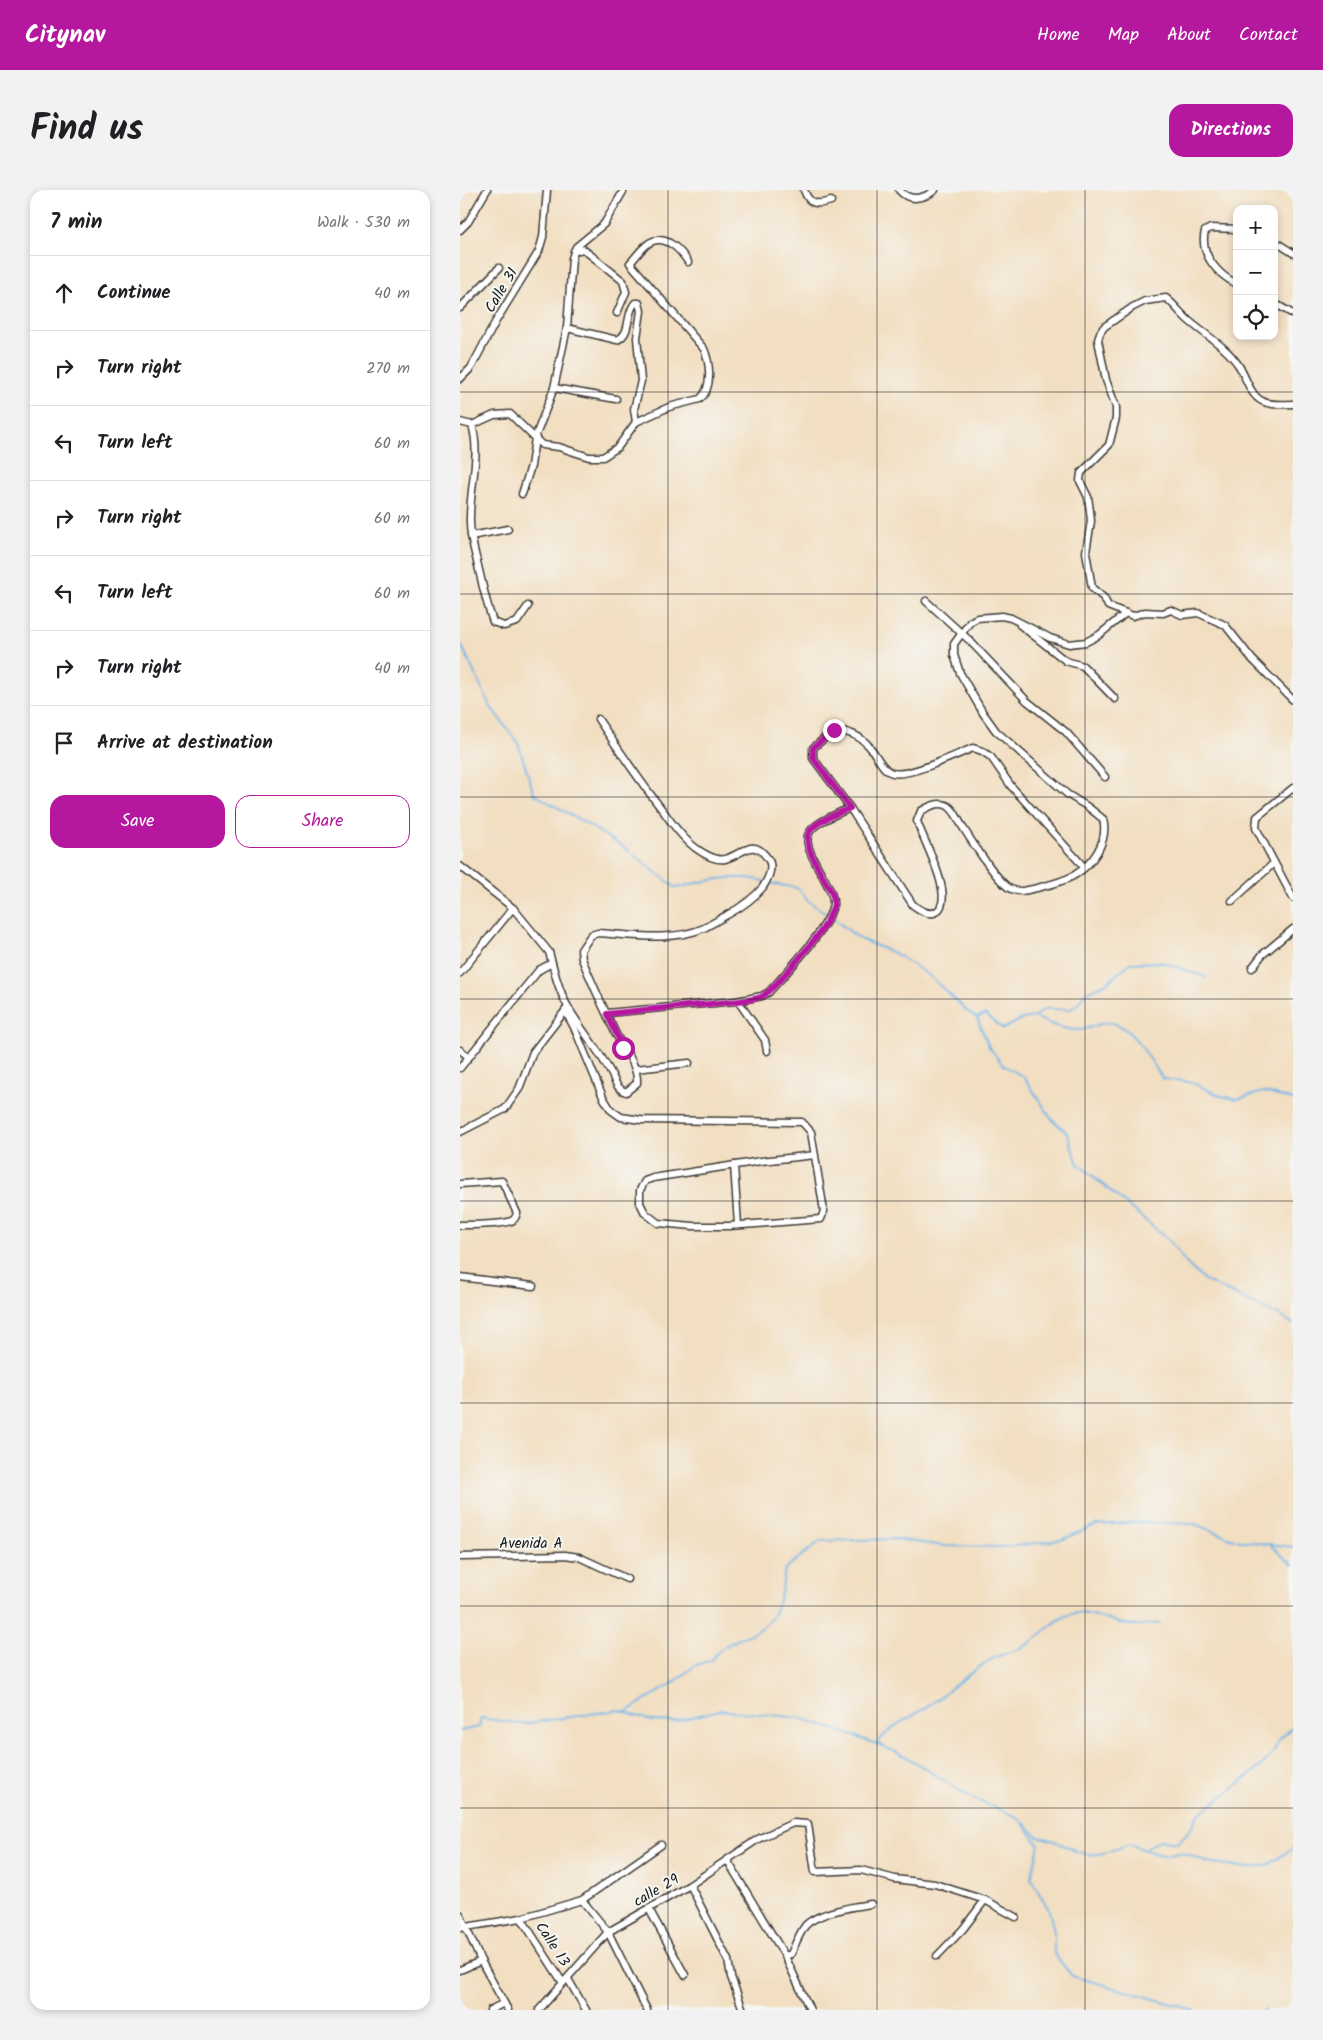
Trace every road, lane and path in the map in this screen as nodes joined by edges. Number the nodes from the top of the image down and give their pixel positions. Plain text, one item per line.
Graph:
1 (487, 190) edge
2 (547, 190) edge
3 (624, 190) edge
4 (804, 190) edge
5 (899, 190) edge
6 (935, 190) edge
7 (831, 201) dead end
8 (460, 230) edge
9 (1233, 230) edge
10 (1278, 243) edge
11 (574, 251) junction
12 (1293, 252) edge
13 (688, 262) dead end
14 (499, 268) dead end
15 (1233, 281) edge
16 (1278, 305) edge
17 (460, 308) edge
18 (617, 314) dead end
19 (1293, 314) edge
20 (567, 328) junction
21 (460, 379) edge
22 (554, 388) junction
23 (616, 399) dead end
24 (1293, 404) edge
25 (460, 422) edge
26 (636, 422) junction
27 (472, 425) junction
28 (535, 438) junction
29 (522, 494) dead end
30 (508, 529) dead end
31 (471, 536) junction
32 (926, 601) dead end
33 (528, 606) dead end
34 (1126, 613) junction
35 (1012, 618) junction
36 (961, 633) junction
37 (1116, 699) dead end
38 (1293, 700) edge
39 (598, 719) dead end
40 (1105, 777) dead end
41 (1293, 788) edge
42 (850, 808) junction
43 (1274, 863) junction
44 (1084, 867) junction
45 (461, 870) edge
46 (1293, 898) edge
47 (1232, 901) dead end
48 (513, 908) junction
49 (1293, 929) edge
50 (552, 963) junction
51 (1252, 968) dead end
52 (460, 973) edge
53 (738, 1001) junction
54 (566, 1009) junction
55 (607, 1014) junction
56 (460, 1050) edge
57 (767, 1051) dead end
58 (469, 1057) junction
59 (689, 1063) dead end
60 (460, 1068) edge
61 (636, 1069) junction
62 (460, 1132) edge
63 (815, 1155) junction
64 (734, 1165) junction
65 (460, 1184) edge
66 (460, 1225) edge
67 (738, 1225) junction
68 (460, 1277) edge
69 (533, 1286) dead end
70 (460, 1557) edge
71 (628, 1579) dead end
72 (661, 1845) dead end
73 (727, 1860) junction
74 (690, 1885) junction
75 (582, 1900) junction
76 (985, 1900) junction
77 (871, 1904) dead end
78 (649, 1909) junction
79 (460, 1914) edge
80 (1016, 1917) dead end
81 (521, 1918) junction
82 (463, 1927) edge
83 (608, 1932) junction
84 (785, 1956) junction
85 (937, 1956) dead end
86 (481, 1961) junction
87 (460, 1970) edge
88 (685, 1975) dead end
89 (566, 1981) junction
90 (504, 2003) junction
91 (490, 2010) edge
92 (508, 2010) edge
93 (539, 2010) edge
94 (586, 2010) edge
95 (647, 2010) edge
96 (744, 2010) edge
97 (810, 2010) edge

1 - 8 street
2 - 21 street, Calle 31
3 - 11 street
4 - 7 street
5 - 6 street
9 - 15 street
10 - 12 street
11 - 18 street
11 - 20 street
13 - 26 street
14 - 17 street
16 - 19 street
20 - 22 street
20 - 26 street
22 - 23 street
22 - 28 street
24 - 34 street
25 - 27 street
26 - 28 street
27 - 28 street
27 - 31 street
28 - 29 street
30 - 31 street
31 - 33 street
32 - 36 street
34 - 35 street
34 - 38 street
35 - 36 street
35 - 37 street
36 - 40 street
36 - 44 street
39 - 55 street
41 - 43 street
42 - 44 street
42 - 44 street
42 - 53 street
43 - 46 street
43 - 47 street
45 - 48 street
48 - 50 street
48 - 52 street
49 - 51 street
50 - 54 street
50 - 58 street
53 - 55 street
53 - 57 street
54 - 61 street
54 - 62 street
54 - 63 street
55 - 61 street
56 - 58 street
58 - 60 street
59 - 61 street
63 - 64 street
63 - 67 street
64 - 67 street
64 - 67 street
65 - 66 street
68 - 69 street
70 - 71 street, Avenida A
72 - 75 street
73 - 74 street, calle 29
73 - 76 street, calle 29
73 - 84 street
74 - 78 street, calle 29
74 - 96 street
75 - 81 street
75 - 83 street
76 - 80 street
76 - 85 street
77 - 84 street
78 - 83 street, calle 29
78 - 88 street
79 - 82 street
81 - 82 street
81 - 89 street, Calle 13
82 - 86 street
83 - 89 street, calle 29
83 - 95 street
84 - 97 street
86 - 87 street
86 - 90 street
89 - 93 street, calle 29
89 - 94 street, Calle 13
90 - 91 street
90 - 92 street

